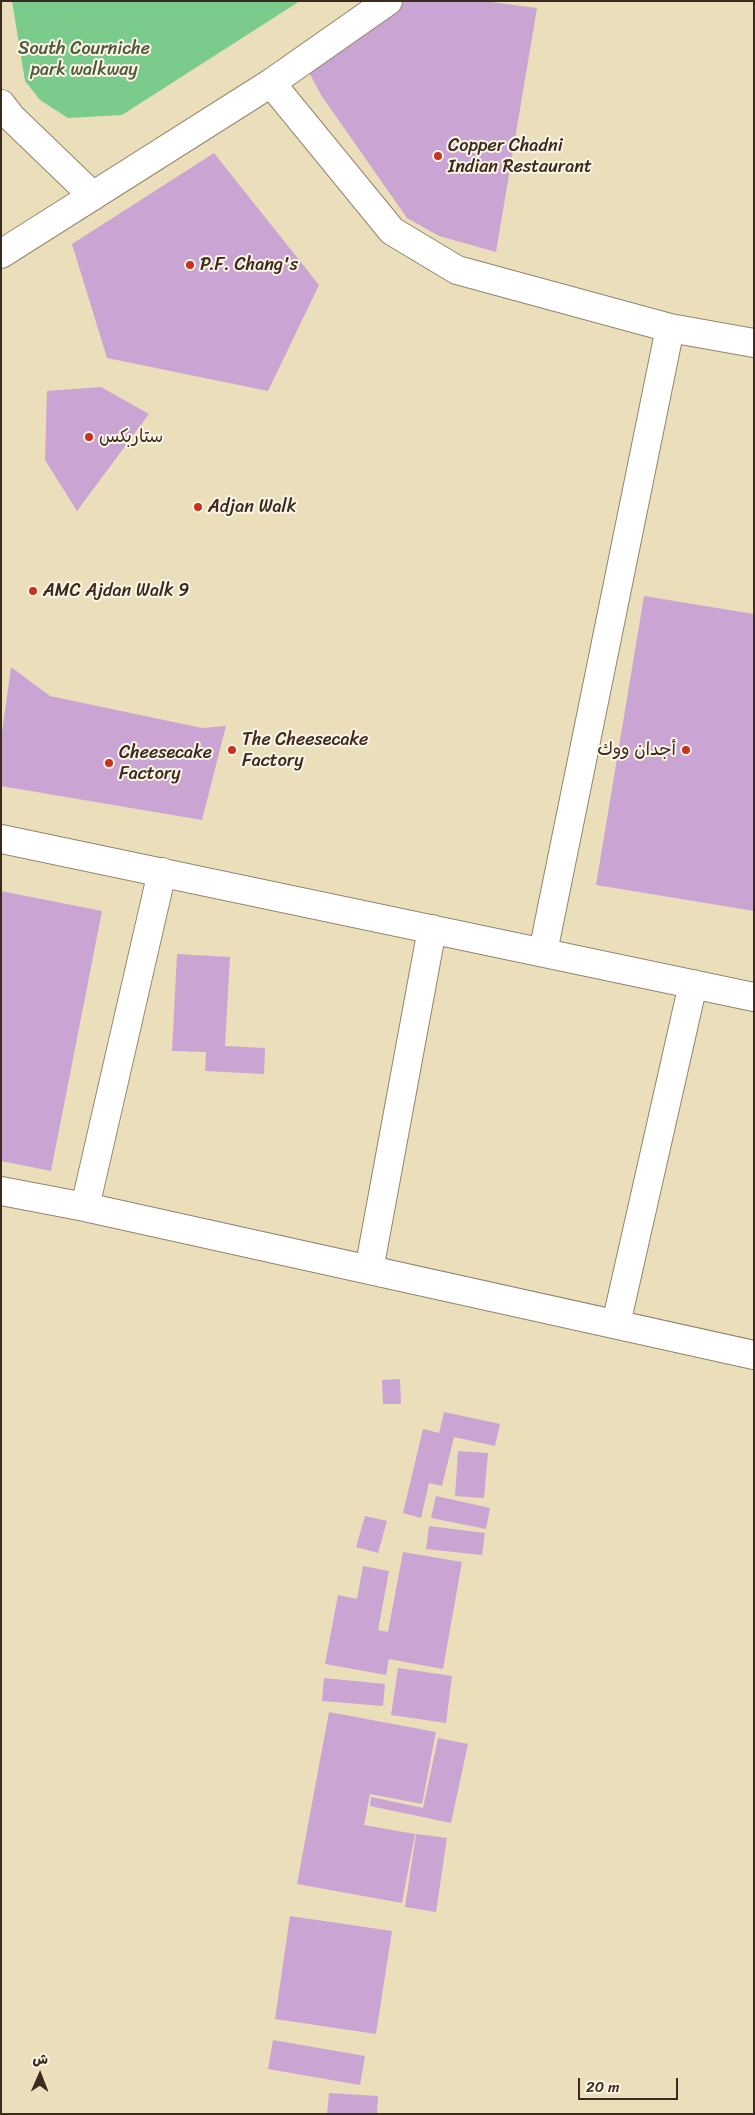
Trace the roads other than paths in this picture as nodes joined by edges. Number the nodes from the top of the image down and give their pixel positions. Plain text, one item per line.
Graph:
1 (388, 1) edge
2 (271, 83) junction
3 (1, 104) edge
4 (93, 196) junction
5 (1, 254) edge
6 (670, 328) junction
7 (754, 343) edge
8 (1, 839) edge
9 (162, 872) junction
10 (432, 929) junction
11 (543, 952) junction
12 (693, 984) junction
13 (754, 997) edge
14 (1, 1191) edge
15 (85, 1207) junction
16 (369, 1270) junction
17 (616, 1324) junction
18 (754, 1355) edge

1 - 2 street
2 - 4 street
2 - 6 street
3 - 4 street
4 - 5 street
6 - 7 street
6 - 11 street
8 - 9 street
9 - 10 street
9 - 15 street
10 - 11 street
10 - 16 street
11 - 12 street
12 - 13 street
12 - 17 street
14 - 15 street
15 - 16 street
16 - 17 street
17 - 18 street

